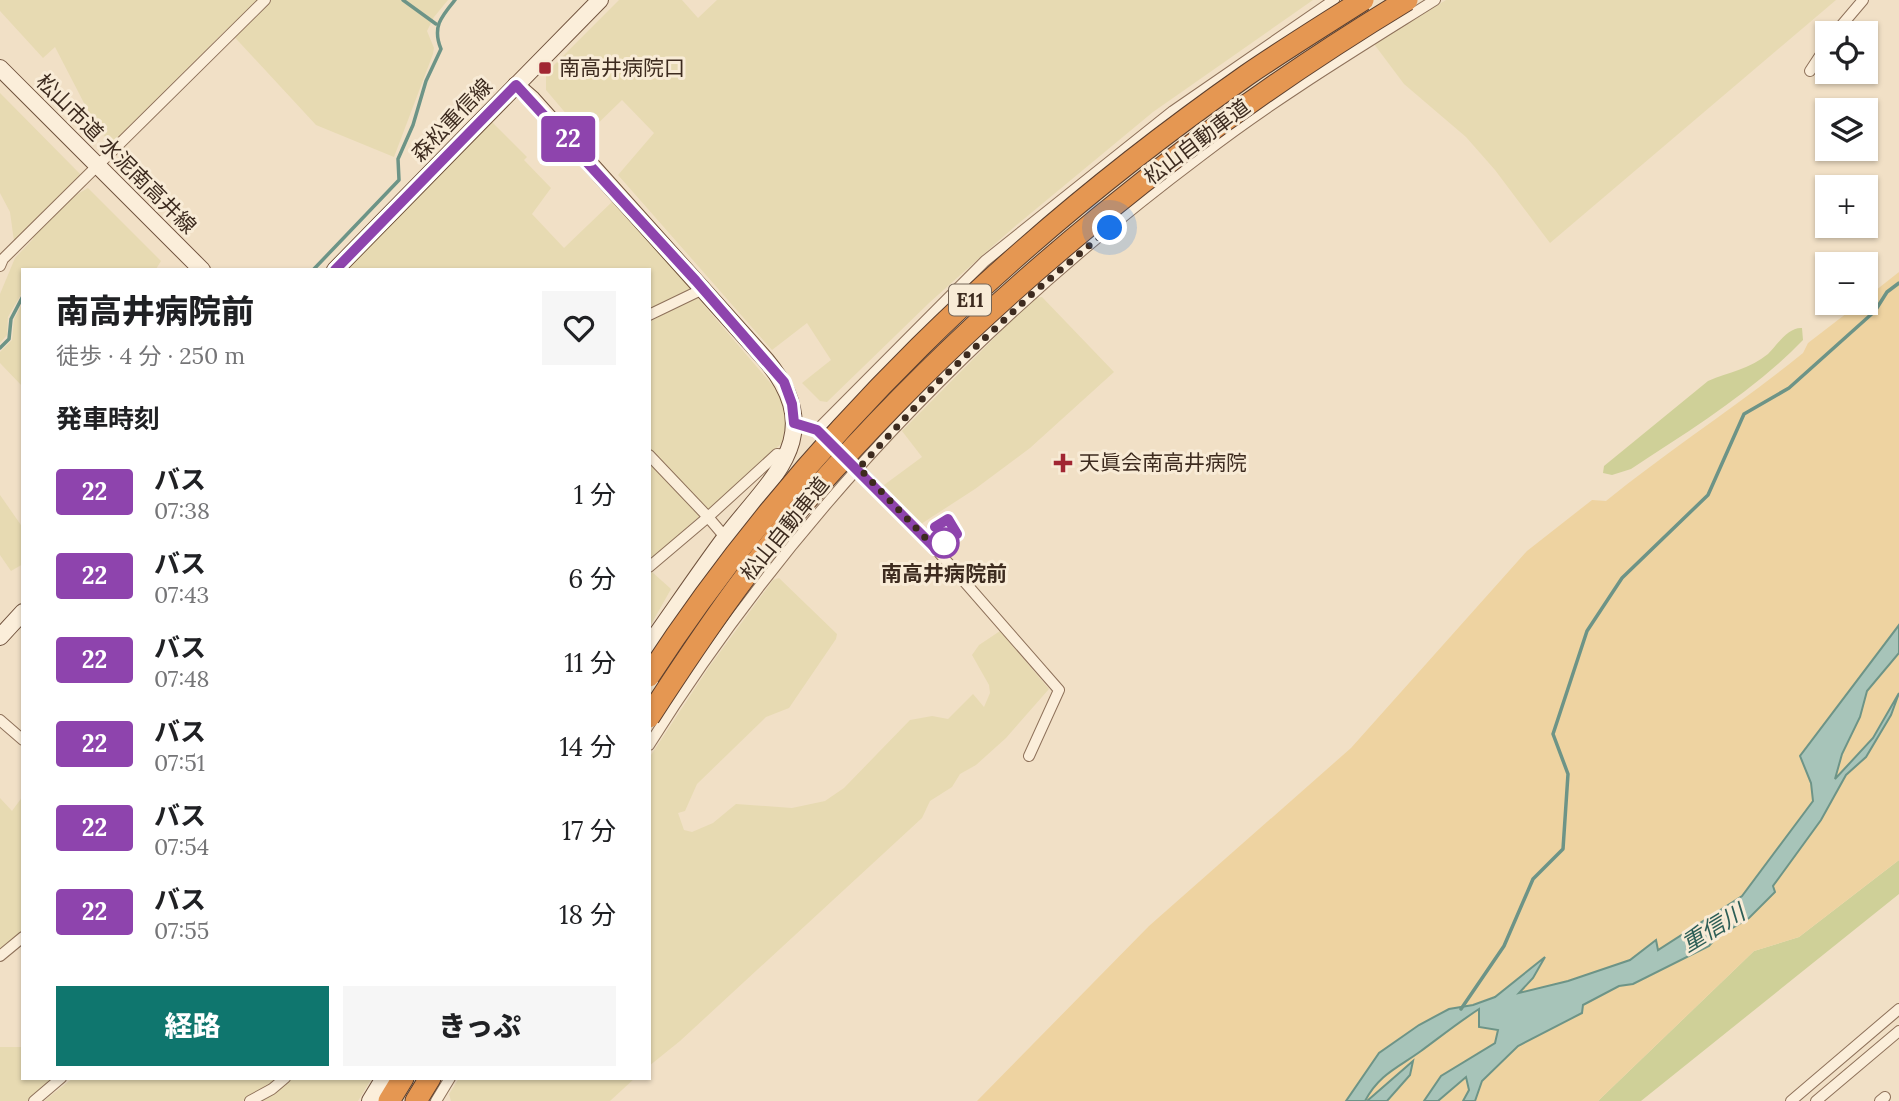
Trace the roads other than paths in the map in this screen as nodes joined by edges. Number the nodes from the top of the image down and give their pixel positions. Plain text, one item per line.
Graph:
1 (265, 0) edge
2 (600, 0) edge
3 (1363, 0) edge
4 (1406, 0) edge
5 (1436, 0) edge
6 (1863, 0) edge
7 (1332, 1) edge
8 (1845, 21) edge
9 (1815, 63) edge
10 (0, 68) edge
11 (1810, 71) dead end
12 (516, 85) junction
13 (99, 166) junction
14 (0, 267) edge
15 (200, 268) edge
16 (337, 268) edge
17 (703, 289) junction
18 (651, 314) edge
19 (794, 423) junction
20 (817, 430) junction
21 (787, 455) junction
22 (651, 457) edge
23 (859, 468) junction
24 (708, 517) junction
25 (725, 537) junction
26 (651, 565) edge
27 (21, 614) edge
28 (0, 637) edge
29 (651, 642) edge
30 (651, 673) edge
31 (651, 714) edge
32 (0, 720) edge
33 (21, 738) edge
34 (651, 742) edge
35 (1030, 756) dead end
36 (21, 939) edge
37 (0, 956) edge
38 (1899, 1009) edge
39 (1899, 1031) edge
40 (59, 1080) edge
41 (283, 1080) edge
42 (383, 1080) edge
43 (402, 1080) edge
44 (448, 1080) edge
45 (437, 1094) edge
46 (34, 1101) edge
47 (250, 1101) edge
48 (370, 1101) edge
49 (389, 1101) edge
50 (416, 1101) edge
51 (1791, 1101) edge
52 (1816, 1101) edge

1 - 13 street
2 - 12 street, 森松重信線
3 - 30 highway, 松山自動車道 / E11, bridge
4 - 31 highway, 松山自動車道 / E11, bridge
5 - 23 street
6 - 8 street
7 - 20 street
9 - 11 street
10 - 13 street, 松山市道 水泥南高井線
12 - 16 street, 森松重信線
12 - 17 street
13 - 14 street
13 - 15 street, 松山市道 水泥南高井線
17 - 18 street
17 - 19 street
19 - 20 street
19 - 21 street
20 - 23 street
21 - 24 street
21 - 25 street
22 - 24 street
23 - 34 street
23 - 35 street
24 - 25 street
24 - 26 street
25 - 29 street
27 - 28 street
32 - 33 street
36 - 37 street
38 - 51 street
39 - 52 street
40 - 46 street
41 - 47 street
42 - 48 street
43 - 49 highway
44 - 45 street
45 - 50 highway

